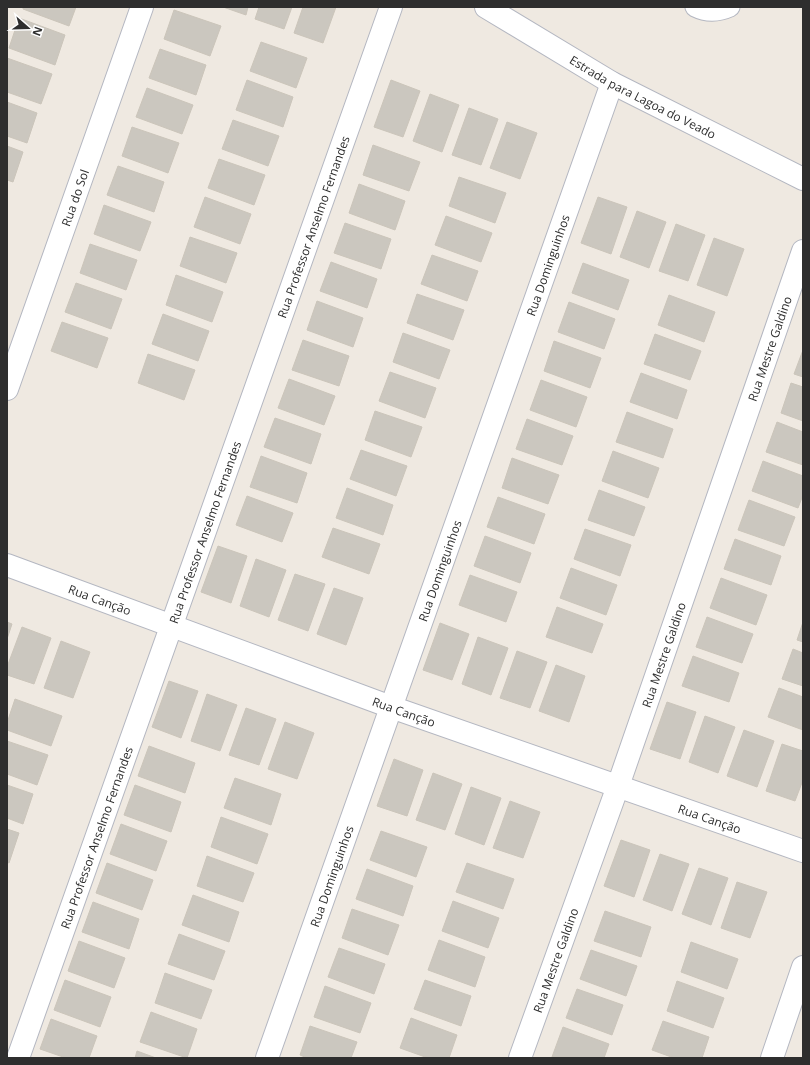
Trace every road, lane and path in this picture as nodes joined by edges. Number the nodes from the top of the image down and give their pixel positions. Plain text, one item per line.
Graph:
1 (142, 7) edge
2 (390, 7) edge
3 (486, 7) edge
4 (695, 7) edge
5 (730, 7) edge
6 (612, 83) junction
7 (803, 179) edge
8 (803, 251) edge
9 (7, 388) edge
10 (7, 565) edge
11 (172, 626) junction
12 (391, 706) junction
13 (618, 786) junction
14 (803, 851) edge
15 (803, 967) edge
16 (18, 1058) edge
17 (267, 1058) edge
18 (520, 1058) edge
19 (772, 1058) edge

1 - 9 street, Rua do Sol
2 - 11 street, Rua Professor Anselmo Fernandes
3 - 6 street, Estrada para Lagoa do Veado
4 - 5 lane
6 - 7 street, Estrada para Lagoa do Veado
6 - 12 street, Rua Dominguinhos
8 - 13 street, Rua Mestre Galdino
10 - 11 street, Rua Canção
11 - 12 street, Rua Canção
11 - 16 street, Rua Professor Anselmo Fernandes
12 - 13 street, Rua Canção
12 - 17 street, Rua Dominguinhos
13 - 14 street, Rua Canção
13 - 18 street, Rua Mestre Galdino
15 - 19 street

